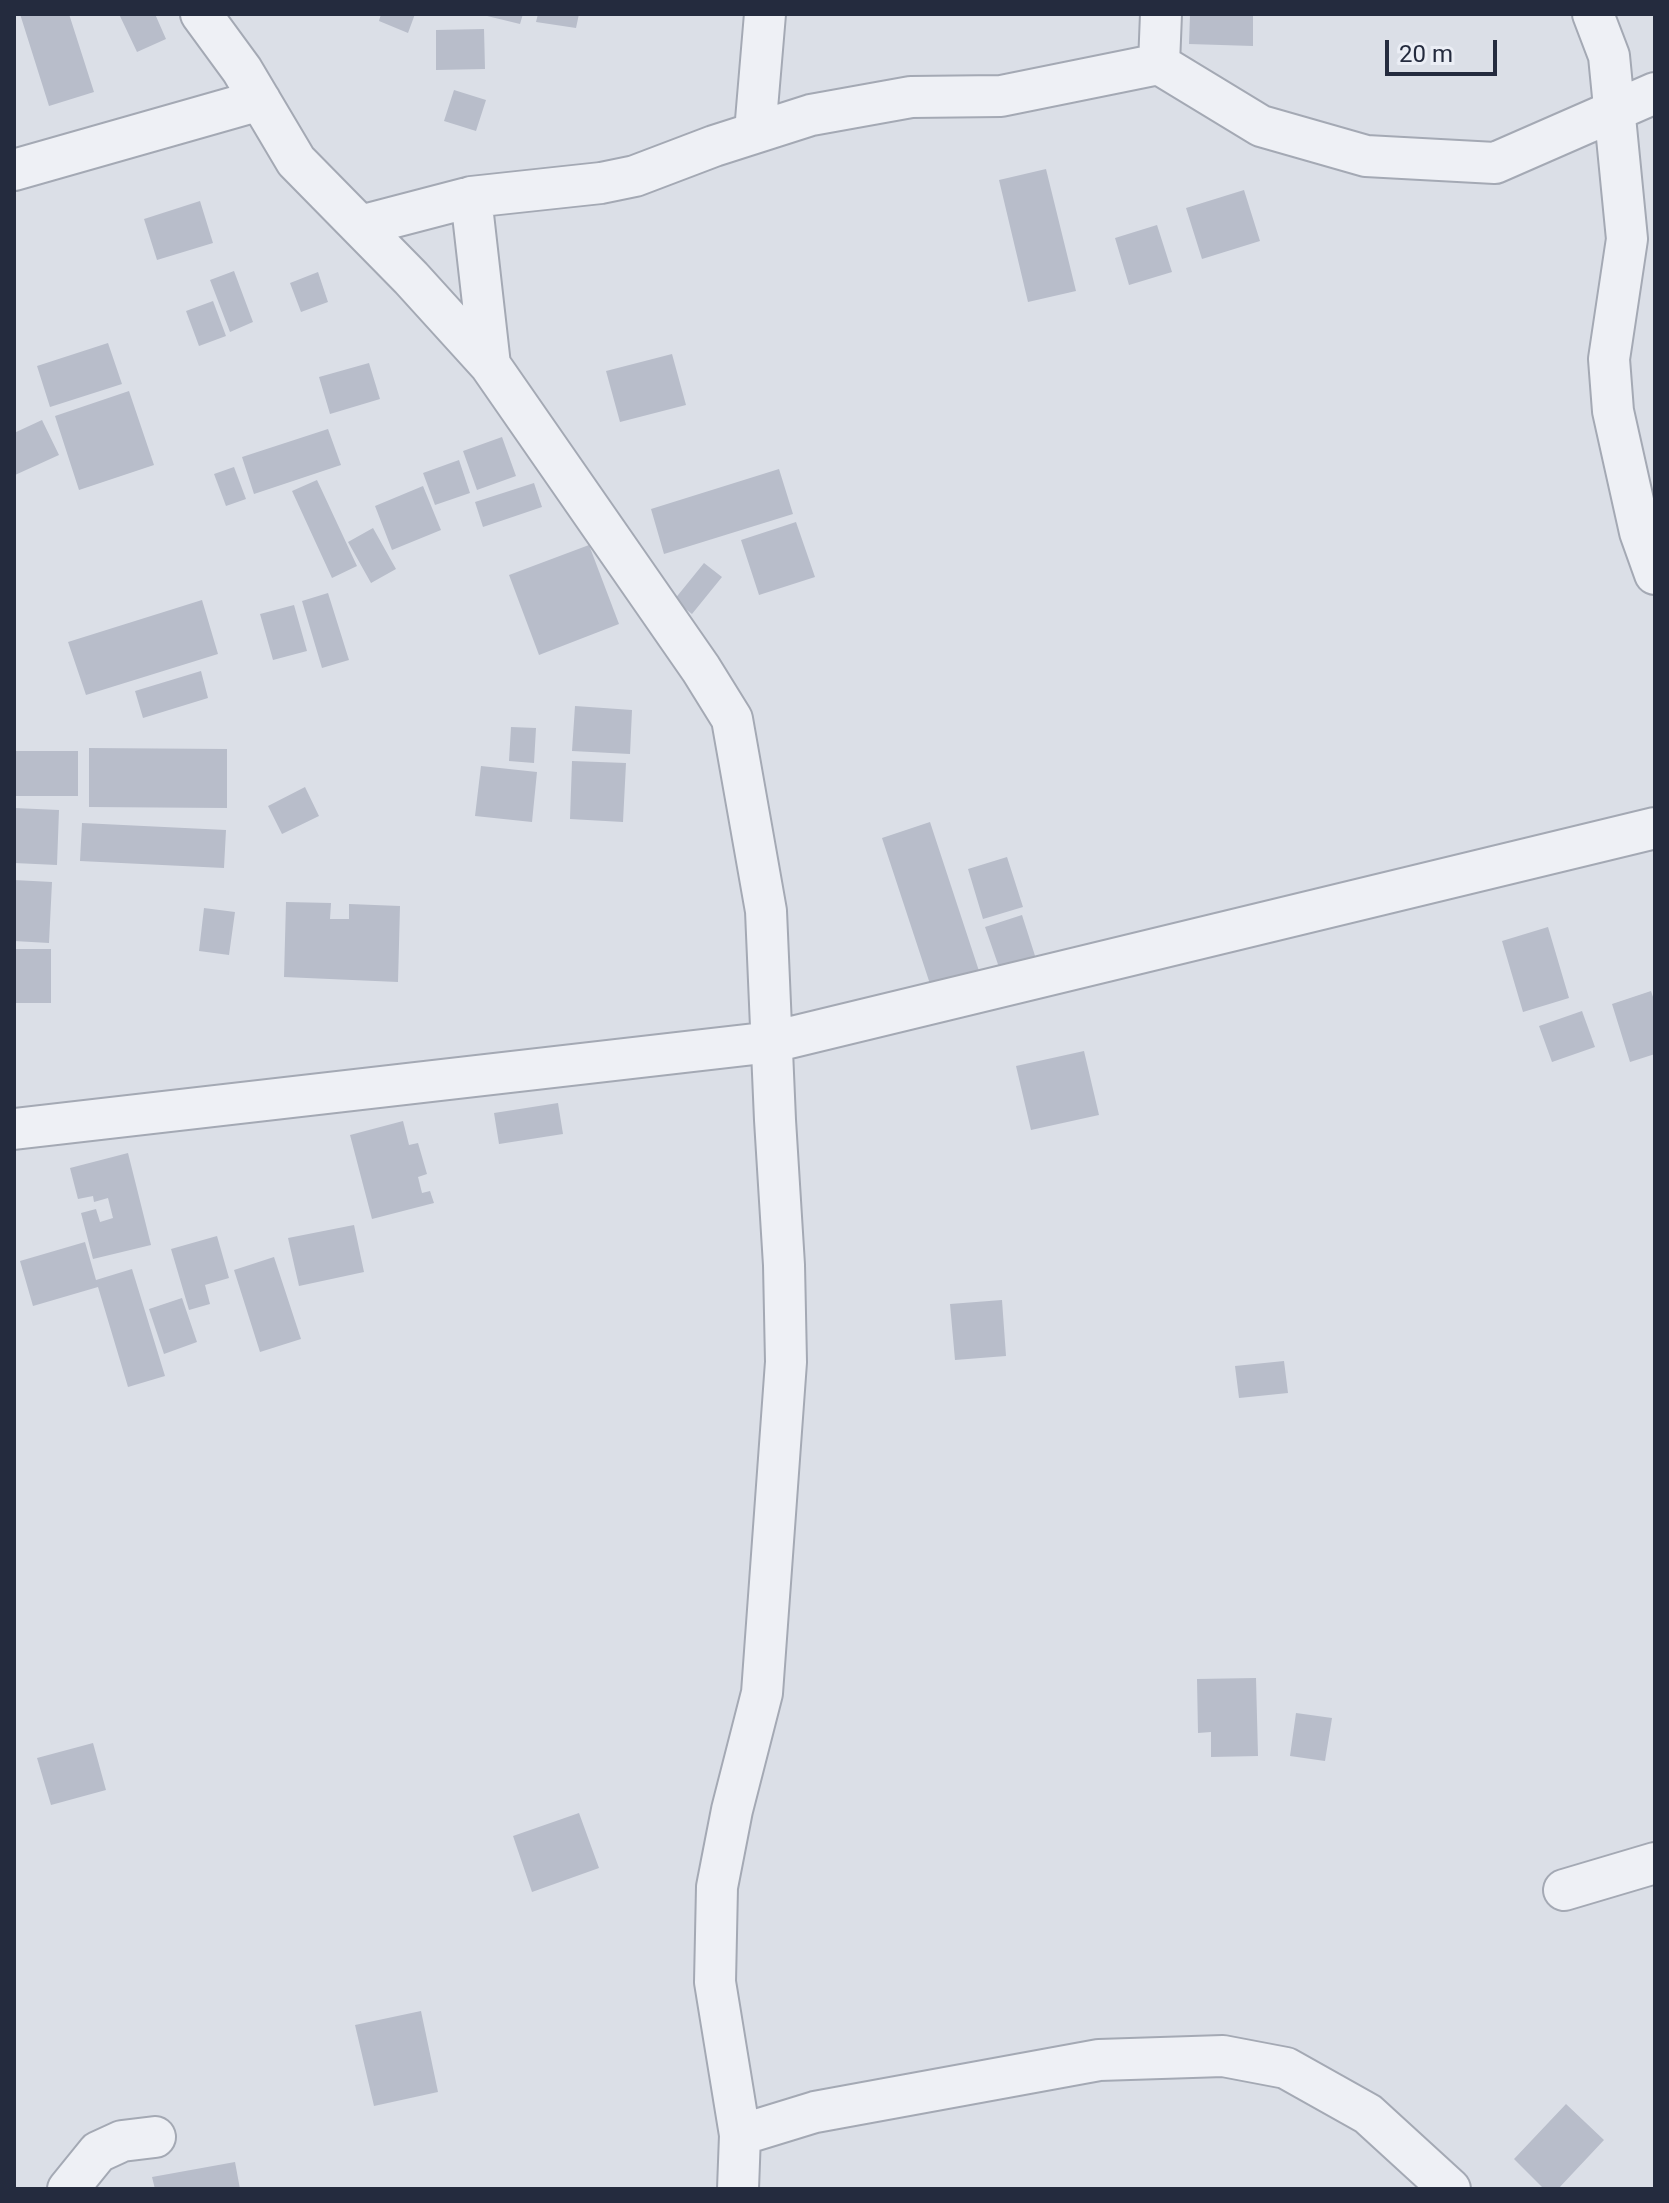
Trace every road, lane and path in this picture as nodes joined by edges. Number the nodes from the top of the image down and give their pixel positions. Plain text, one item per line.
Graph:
1 (201, 14) edge
2 (765, 14) edge
3 (1161, 14) edge
4 (1593, 14) edge
5 (1159, 64) junction
6 (1655, 93) edge
7 (260, 100) junction
8 (1616, 108) junction
9 (755, 132) junction
10 (14, 170) edge
11 (471, 197) junction
12 (360, 226) junction
13 (490, 365) junction
14 (1655, 574) edge
15 (1655, 828) edge
16 (772, 1042) junction
17 (14, 1129) edge
18 (1655, 1863) edge
19 (1564, 1890) dead end
20 (740, 2135) junction
21 (155, 2137) dead end
22 (68, 2189) edge
23 (738, 2189) edge
24 (1450, 2189) edge

1 - 7 street
2 - 9 street
3 - 5 street
4 - 8 street
5 - 8 street
5 - 9 street
6 - 8 street
7 - 10 street
7 - 12 street
8 - 14 street
9 - 11 street
11 - 12 street
11 - 13 street
12 - 13 street
13 - 16 street
15 - 16 street
16 - 17 street
16 - 20 street
18 - 19 street
20 - 23 street
20 - 24 street
21 - 22 street

